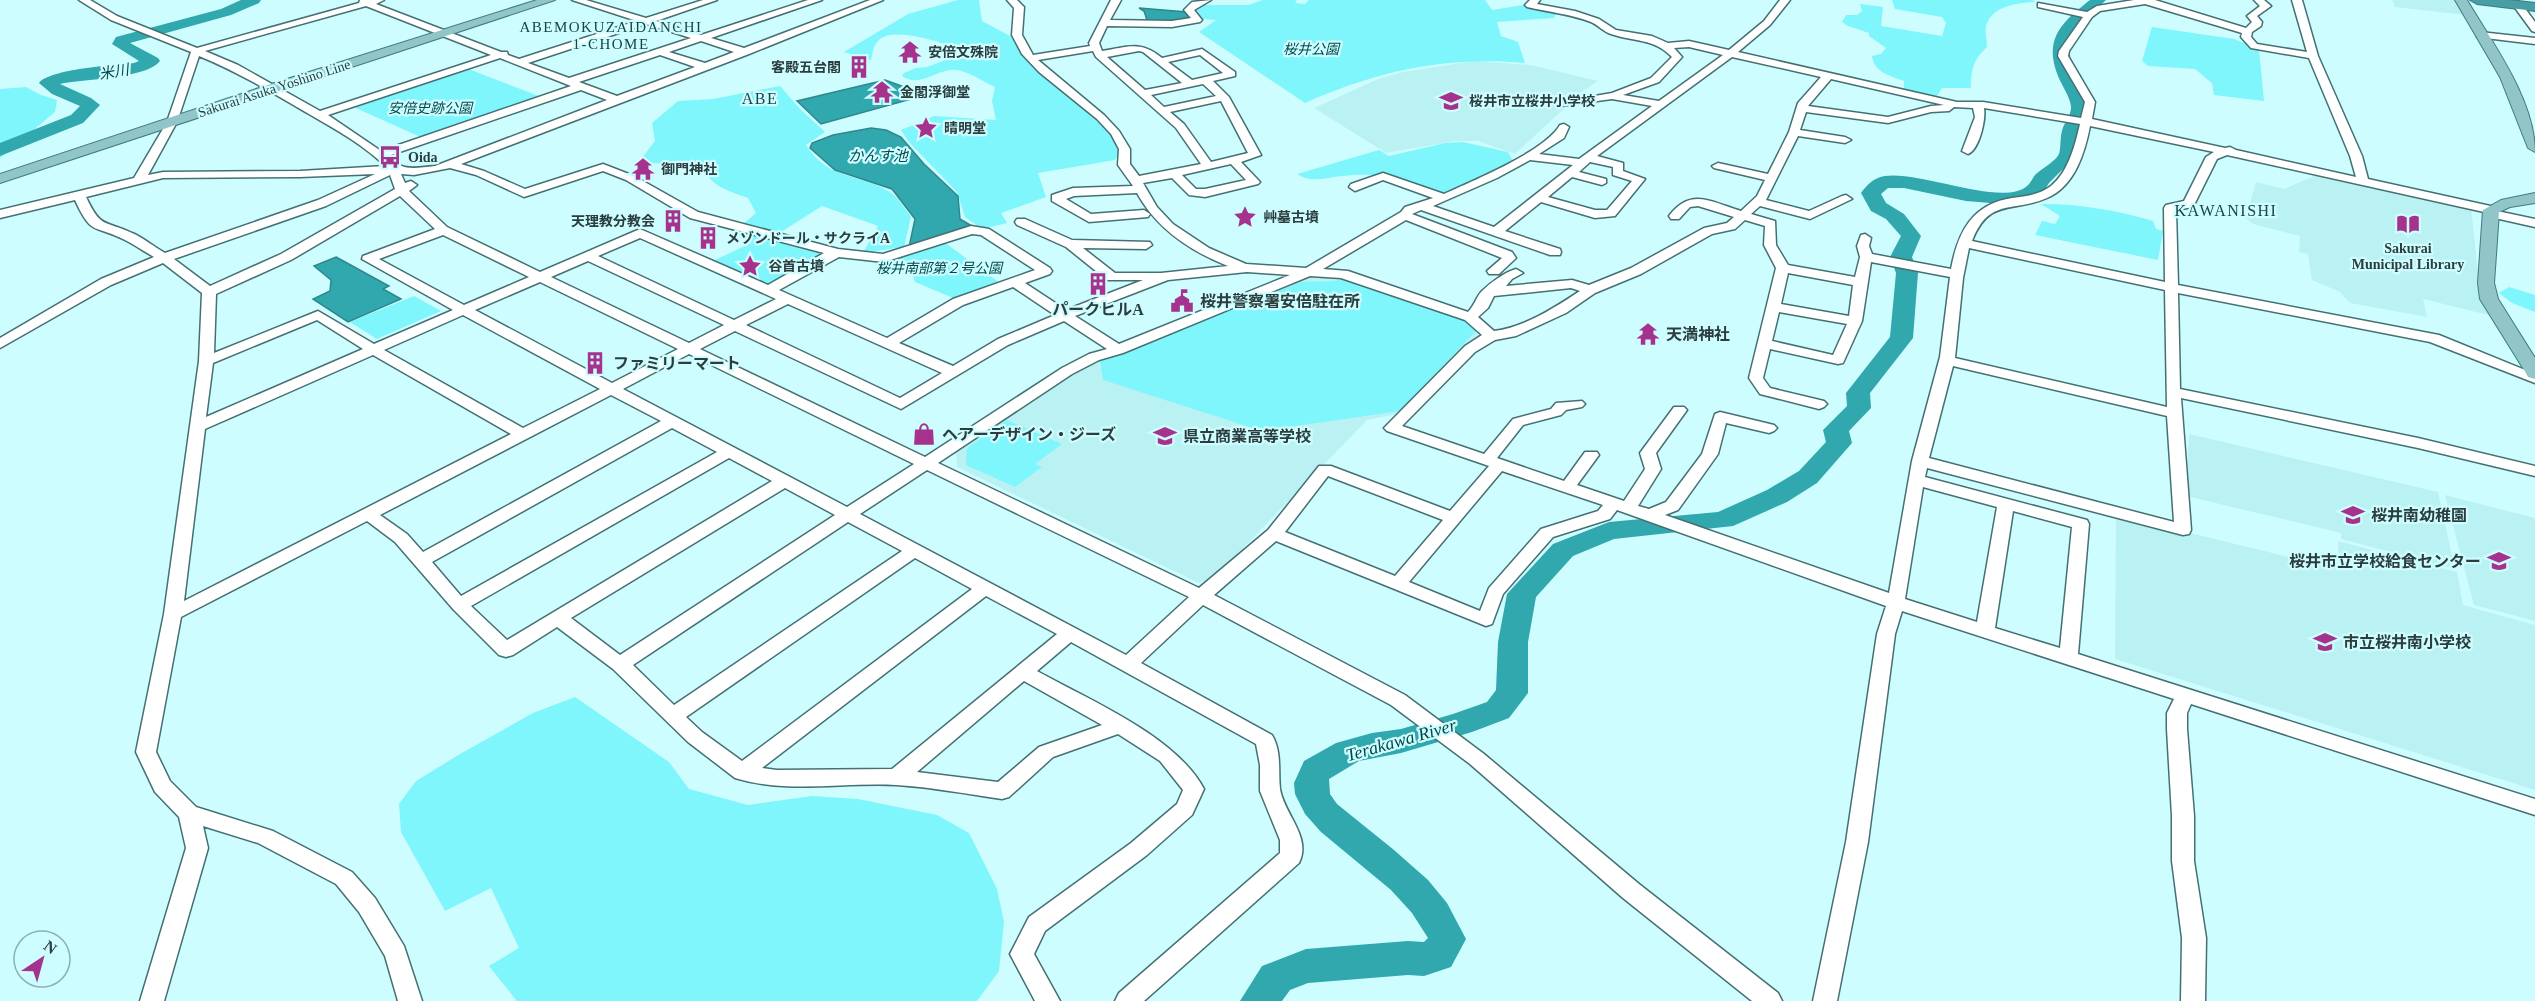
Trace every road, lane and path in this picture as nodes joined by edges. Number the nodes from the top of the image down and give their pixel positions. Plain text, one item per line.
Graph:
1 (84, 0) edge
2 (340, 0) edge
3 (379, 0) edge
4 (549, 0) edge
5 (577, 0) edge
6 (712, 0) edge
7 (817, 0) edge
8 (874, 0) edge
9 (1012, 0) edge
10 (1116, 0) edge
11 (1206, 0) edge
12 (1535, 0) edge
13 (1785, 0) edge
14 (2048, 0) edge
15 (2259, 0) edge
16 (2297, 0) edge
17 (2461, 0) edge
18 (2477, 0) edge
19 (2148, 1) edge
20 (363, 2) edge
21 (2518, 5) junction
22 (2535, 7) edge
23 (308, 9) dead end
24 (2086, 14) junction
25 (647, 22) junction
26 (1105, 23) junction
27 (2535, 29) edge
28 (2247, 31) junction
29 (443, 34) junction
30 (2480, 35) junction
31 (699, 39) junction
32 (2535, 41) edge
33 (1668, 46) junction
34 (196, 51) junction
35 (660, 51) junction
36 (1097, 51) junction
37 (746, 52) junction
38 (504, 54) junction
39 (1729, 54) junction
40 (2313, 57) junction
41 (1032, 58) junction
42 (1160, 61) junction
43 (520, 62) junction
44 (707, 67) junction
45 (1828, 76) junction
46 (1205, 80) junction
47 (576, 84) junction
48 (1190, 84) junction
49 (273, 88) junction
50 (1143, 93) junction
51 (1612, 96) junction
52 (1224, 97) junction
53 (619, 101) junction
54 (1564, 104) dead end
55 (1663, 105) junction
56 (1957, 105) junction
57 (1978, 106) junction
58 (1802, 108) junction
59 (1163, 110) junction
60 (318, 115) junction
61 (2084, 120) junction
62 (172, 122) junction
63 (1564, 127) dead end
64 (1794, 132) junction
65 (1845, 140) dead end
66 (2535, 148) edge
67 (2230, 150) junction
68 (1968, 151) dead end
69 (380, 155) junction
70 (1528, 156) junction
71 (1233, 160) junction
72 (452, 165) junction
73 (1579, 165) junction
74 (1208, 166) junction
75 (1718, 166) dead end
76 (394, 169) junction
77 (437, 169) junction
78 (1174, 174) junction
79 (1772, 178) junction
80 (0, 179) edge
81 (139, 180) junction
82 (1602, 181) dead end
83 (2363, 181) junction
84 (1139, 185) junction
85 (1354, 187) dead end
86 (402, 191) junction
87 (79, 196) junction
88 (1445, 198) junction
89 (1539, 198) junction
90 (2535, 198) edge
91 (1846, 199) dead end
92 (1758, 202) junction
93 (1422, 206) junction
94 (2491, 212) junction
95 (0, 214) edge
96 (1144, 214) dead end
97 (1405, 215) junction
98 (1745, 215) junction
99 (1675, 216) dead end
100 (1021, 222) dead end
101 (2535, 223) edge
102 (443, 230) junction
103 (1496, 232) junction
104 (1865, 238) dead end
105 (1966, 243) junction
106 (1070, 244) junction
107 (1146, 245) dead end
108 (1555, 252) dead end
109 (838, 254) junction
110 (588, 256) junction
111 (1866, 256) junction
112 (164, 258) junction
113 (1246, 268) junction
114 (1783, 268) junction
115 (1494, 271) dead end
116 (1308, 272) junction
117 (1516, 273) dead end
118 (1957, 274) junction
119 (1166, 276) junction
120 (540, 278) junction
121 (1860, 282) junction
122 (1016, 283) junction
123 (2170, 287) junction
124 (769, 290) junction
125 (1590, 290) junction
126 (209, 292) junction
127 (1489, 292) junction
128 (788, 298) junction
129 (1773, 307) junction
130 (464, 311) junction
131 (1063, 316) junction
132 (1470, 317) junction
133 (1855, 321) junction
134 (734, 326) junction
135 (1491, 336) junction
136 (890, 342) junction
137 (0, 344) edge
138 (1765, 344) junction
139 (374, 350) junction
140 (688, 350) junction
141 (1118, 350) junction
142 (1946, 360) junction
143 (206, 362) junction
144 (953, 372) junction
145 (2535, 373) edge
146 (2535, 378) edge
147 (610, 390) junction
148 (2173, 392) junction
149 (1577, 404) dead end
150 (1819, 404) dead end
151 (1679, 410) dead end
152 (2174, 413) junction
153 (671, 422) junction
154 (196, 428) junction
155 (1769, 428) dead end
156 (523, 434) junction
157 (728, 452) junction
158 (1591, 454) dead end
159 (1920, 461) junction
160 (1493, 462) junction
161 (925, 465) junction
162 (2535, 471) edge
163 (1917, 480) junction
164 (783, 482) junction
165 (1568, 487) junction
166 (2006, 504) junction
167 (1621, 505) junction
168 (368, 514) junction
169 (847, 515) junction
170 (1650, 515) junction
171 (1453, 518) junction
172 (1274, 534) junction
173 (914, 551) junction
174 (421, 561) junction
175 (1398, 584) junction
176 (985, 588) junction
177 (1201, 596) junction
178 (1897, 603) junction
179 (459, 605) junction
180 (173, 614) junction
181 (558, 618) junction
182 (1985, 632) junction
183 (1070, 633) junction
184 (2068, 658) junction
185 (620, 663) junction
186 (1128, 664) junction
187 (1023, 672) junction
188 (2185, 697) junction
189 (673, 716) junction
190 (1120, 726) junction
191 (742, 772) junction
192 (897, 777) junction
193 (2535, 807) edge
194 (189, 813) junction
195 (152, 1001) edge
196 (410, 1001) edge
197 (1048, 1001) edge
198 (1127, 1001) edge
199 (1770, 1001) edge
200 (1825, 1001) edge
201 (2193, 1001) edge

1 - 34 street
2 - 23 street
3 - 20 street
4 - 29 main road, Sakurai Asuka Yoshino Line
5 - 25 street
6 - 25 street
7 - 31 street
8 - 37 street
9 - 41 street
10 - 26 street
11 - 26 street
12 - 33 street
13 - 39 street
14 - 24 street
15 - 28 street
16 - 40 street
17 - 30 main road
18 - 21 highway
19 - 24 street
19 - 28 street
20 - 29 street
20 - 34 street
21 - 22 highway
21 - 27 street
24 - 61 street
25 - 31 street
25 - 43 street
26 - 36 street
28 - 40 street
29 - 38 street
29 - 49 main road, Sakurai Asuka Yoshino Line
30 - 32 street
30 - 66 main road
31 - 35 street
31 - 37 street
33 - 39 street
33 - 51 street
34 - 49 street
34 - 62 street
35 - 44 street
35 - 47 street
36 - 41 street
36 - 42 street
36 - 50 street
37 - 44 street
38 - 43 street
38 - 60 street
39 - 45 street
39 - 55 street
40 - 83 street
41 - 84 street
42 - 46 street
42 - 48 street
43 - 47 street
44 - 53 street
45 - 56 street
45 - 58 street
46 - 48 street
46 - 52 street
47 - 53 street
47 - 69 street
48 - 50 street
49 - 60 street
49 - 62 main road, Sakurai Asuka Yoshino Line
50 - 59 street
51 - 54 street
51 - 55 street
52 - 59 street
52 - 71 street
53 - 72 street
55 - 73 street
56 - 57 street
56 - 58 street
57 - 61 street
57 - 68 street
58 - 64 street
59 - 74 street
60 - 69 street
61 - 67 street
61 - 105 street
62 - 80 main road, Sakurai Asuka Yoshino Line
62 - 81 street
63 - 70 street
64 - 65 street
64 - 79 street
67 - 83 street
67 - 123 street
69 - 76 street
70 - 73 street
70 - 88 street
71 - 74 street
71 - 78 street
72 - 77 street
72 - 109 street
73 - 82 street
73 - 89 street
73 - 89 street
74 - 78 street
75 - 79 street
76 - 77 street
76 - 81 street
76 - 86 street
76 - 112 street
77 - 86 street
78 - 84 street
79 - 92 street
81 - 87 street
83 - 94 street
84 - 96 street
84 - 113 street
85 - 88 street
86 - 102 street
86 - 126 street
87 - 95 street
87 - 112 street
88 - 93 street
89 - 103 street
90 - 94 main road
91 - 92 street
92 - 98 street
93 - 97 street
93 - 103 street
94 - 101 street
94 - 145 main road
97 - 115 street
97 - 116 street
98 - 99 street
98 - 114 street
98 - 125 street
100 - 106 street
102 - 120 street
102 - 130 street
103 - 108 street
104 - 111 street
105 - 118 street
105 - 123 street
106 - 107 street
106 - 119 street
109 - 122 street
109 - 124 street
110 - 120 street
110 - 124 street
110 - 134 street
111 - 118 street
111 - 121 street
112 - 126 street
112 - 137 street
113 - 116 street
113 - 119 street
114 - 121 street
114 - 129 street
116 - 132 street
116 - 141 street
117 - 127 street
118 - 142 street
119 - 131 street
120 - 130 street
120 - 140 street
121 - 133 street
122 - 131 street
122 - 136 street
123 - 146 street
123 - 148 street
124 - 128 street
125 - 127 street
125 - 135 street
126 - 143 street
127 - 132 street
128 - 134 street
128 - 136 street
129 - 133 street
129 - 138 street
130 - 139 street
130 - 147 street
131 - 141 street
131 - 144 street
132 - 135 street
133 - 138 street
134 - 140 street
134 - 144 street
135 - 160 street
136 - 144 street
138 - 150 street
139 - 143 street
139 - 154 street
139 - 156 street
140 - 147 street
140 - 161 street
141 - 161 street
142 - 152 street
142 - 159 street
143 - 154 street
147 - 153 street
147 - 156 street
148 - 152 street
148 - 162 street
149 - 160 street
151 - 167 street
152 - 159 street
153 - 157 street
153 - 174 street
154 - 180 street
155 - 170 street
156 - 168 street
157 - 164 street
157 - 179 street
158 - 165 street
159 - 163 street
160 - 165 street
160 - 171 street
161 - 169 street
161 - 177 street
163 - 166 street
163 - 178 street
164 - 169 street
164 - 181 street
165 - 167 street
166 - 182 street
166 - 184 street
167 - 170 street
167 - 175 street
168 - 174 street
168 - 180 street
169 - 173 street
169 - 185 street
170 - 178 street
171 - 172 street
171 - 175 street
172 - 175 street
172 - 177 street
173 - 176 street
173 - 189 street
174 - 179 street
176 - 183 street
176 - 191 street
177 - 186 street
177 - 199 street
178 - 182 street
178 - 200 street
179 - 181 street
180 - 194 street
181 - 185 street
182 - 184 street
183 - 186 street
183 - 187 street
184 - 188 street
185 - 189 street
186 - 198 street
187 - 190 street
187 - 192 street
188 - 193 street
188 - 201 street
189 - 191 street
190 - 192 street
190 - 197 street
191 - 192 street
194 - 195 street
194 - 196 street

